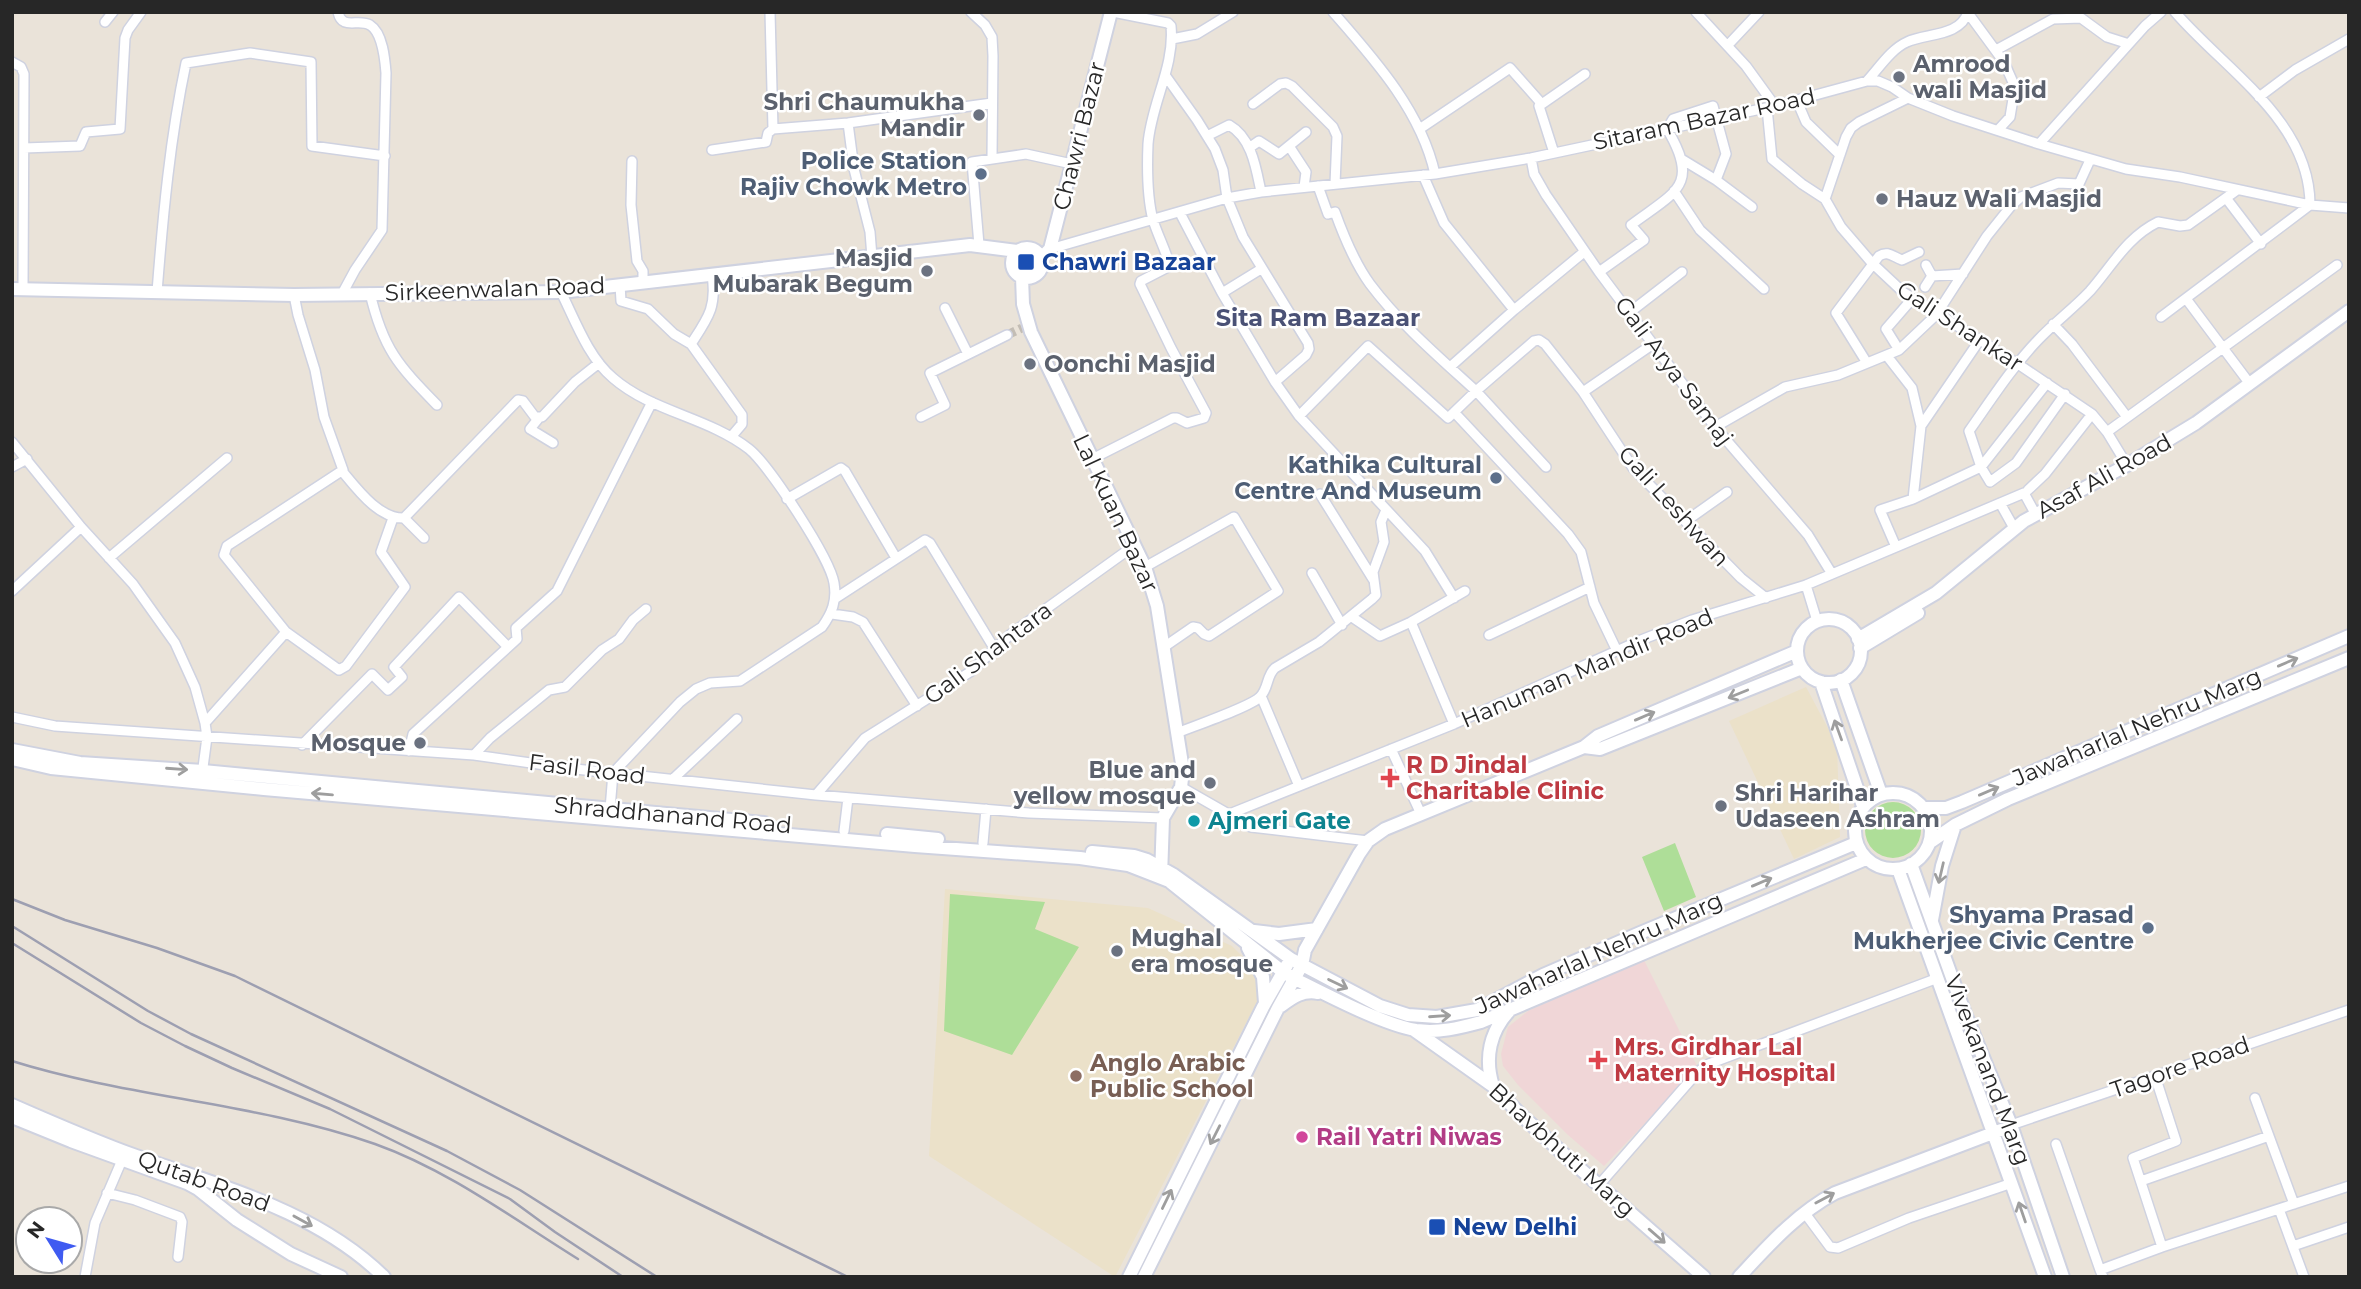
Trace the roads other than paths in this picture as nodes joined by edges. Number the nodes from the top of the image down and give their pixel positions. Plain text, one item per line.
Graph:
1 (113, 12) edge
2 (141, 12) edge
3 (338, 12) edge
4 (770, 12) edge
5 (971, 12) edge
6 (1112, 12) edge
7 (1233, 12) edge
8 (1333, 12) edge
9 (1696, 12) edge
10 (1759, 12) edge
11 (1968, 12) edge
12 (2161, 12) edge
13 (2175, 12) edge
14 (104, 22) dead end
15 (1172, 39) junction
16 (2349, 39) edge
17 (2129, 44) junction
18 (1728, 45) junction
19 (1996, 50) junction
20 (12, 62) edge
21 (1585, 74) dead end
22 (1165, 75) junction
23 (1867, 81) junction
24 (2259, 97) junction
25 (1908, 98) junction
26 (1797, 101) junction
27 (992, 103) junction
28 (1541, 103) junction
29 (1253, 104) dead end
30 (1771, 107) junction
31 (1715, 118) junction
32 (848, 123) junction
33 (1421, 128) junction
34 (774, 129) junction
35 (1667, 130) junction
36 (1998, 130) junction
37 (1306, 132) dead end
38 (1208, 136) junction
39 (2039, 144) junction
40 (1289, 146) junction
41 (23, 148) junction
42 (1249, 148) junction
43 (712, 150) dead end
44 (1553, 153) junction
45 (1840, 155) junction
46 (385, 156) junction
47 (992, 158) junction
48 (1531, 158) junction
49 (1683, 160) junction
50 (2090, 160) junction
51 (632, 161) dead end
52 (1072, 164) junction
53 (1435, 174) junction
54 (1423, 175) junction
55 (1716, 180) junction
56 (1335, 184) junction
57 (1318, 186) junction
58 (1304, 187) junction
59 (2237, 190) junction
60 (1674, 191) junction
61 (1261, 192) junction
62 (1227, 198) junction
63 (2225, 198) junction
64 (1825, 199) junction
65 (2311, 205) junction
66 (1752, 207) dead end
67 (2349, 208) edge
68 (1180, 213) junction
69 (1153, 219) junction
70 (2261, 244) junction
71 (979, 245) junction
72 (1017, 251) junction
73 (1584, 251) junction
74 (1919, 252) dead end
75 (1046, 253) junction
76 (872, 257) junction
77 (1872, 263) junction
78 (1926, 265) dead end
79 (2337, 265) dead end
80 (1261, 270) junction
81 (1599, 272) junction
82 (1682, 272) dead end
83 (1963, 274) junction
84 (712, 275) junction
85 (1931, 276) junction
86 (1022, 277) junction
87 (643, 282) junction
88 (620, 285) junction
89 (1925, 287) dead end
90 (17, 289) edge
91 (1763, 289) dead end
92 (157, 292) junction
93 (561, 292) junction
94 (370, 293) junction
95 (1222, 293) junction
96 (342, 294) junction
97 (295, 295) junction
98 (1912, 299) junction
99 (2187, 300) junction
100 (945, 309) dead end
101 (1514, 310) junction
102 (2349, 311) edge
103 (1629, 313) junction
104 (1936, 315) junction
105 (2161, 317) dead end
106 (2349, 321) edge
107 (2053, 324) junction
108 (1007, 335) tunnel mouth
109 (1979, 341) junction
110 (691, 344) junction
111 (1653, 344) junction
112 (2224, 348) junction
113 (1899, 350) junction
114 (968, 354) junction
115 (1887, 356) junction
116 (599, 363) junction
117 (1867, 363) junction
118 (2018, 364) junction
119 (1450, 368) junction
120 (1275, 382) junction
121 (2047, 383) junction
122 (2250, 384) junction
123 (1476, 391) junction
124 (1583, 392) junction
125 (2065, 394) junction
126 (652, 402) junction
127 (437, 405) dead end
128 (2092, 414) junction
129 (1451, 415) junction
130 (1299, 416) junction
131 (920, 417) dead end
132 (2127, 418) junction
133 (538, 419) junction
134 (1921, 426) junction
135 (1715, 427) junction
136 (2107, 432) junction
137 (731, 437) junction
138 (12, 442) edge
139 (553, 443) dead end
140 (227, 458) dead end
141 (27, 459) junction
142 (1092, 459) junction
143 (2127, 465) junction
144 (12, 467) edge
145 (1546, 467) dead end
146 (1980, 467) junction
147 (342, 471) junction
148 (2026, 491) junction
149 (1727, 492) dead end
150 (1320, 494) dead end
151 (787, 499) junction
152 (1913, 499) junction
153 (2000, 503) junction
154 (1386, 510) junction
155 (2036, 515) junction
156 (404, 518) junction
157 (393, 519) junction
158 (1686, 521) junction
159 (81, 527) junction
160 (2014, 528) junction
161 (424, 538) dead end
162 (1135, 545) junction
163 (1896, 547) junction
164 (109, 558) junction
165 (896, 558) junction
166 (1145, 567) junction
167 (1312, 573) dead end
168 (1832, 574) junction
169 (1373, 579) junction
170 (1806, 585) junction
171 (1590, 587) junction
172 (12, 591) edge
173 (1465, 591) dead end
174 (836, 598) junction
175 (1454, 598) junction
176 (1766, 598) junction
177 (646, 609) dead end
178 (832, 614) junction
179 (1352, 617) junction
180 (1817, 621) junction
181 (1411, 622) junction
182 (1342, 625) junction
183 (286, 632) junction
184 (1489, 635) dead end
185 (2349, 636) edge
186 (1859, 644) junction
187 (508, 647) junction
188 (1164, 647) junction
189 (994, 648) junction
190 (1617, 651) junction
191 (1797, 651) junction
192 (2349, 658) edge
193 (1802, 668) junction
194 (1841, 680) junction
195 (1821, 682) junction
196 (1261, 696) junction
197 (917, 706) junction
198 (12, 717) edge
199 (737, 719) dead end
200 (205, 723) junction
201 (1454, 724) junction
202 (1177, 733) junction
203 (206, 737) junction
204 (302, 745) junction
205 (1584, 747) junction
206 (1391, 749) junction
207 (12, 750) edge
208 (409, 751) junction
209 (474, 755) junction
210 (12, 759) edge
211 (613, 773) junction
212 (202, 777) junction
213 (673, 779) junction
214 (1298, 786) junction
215 (1181, 787) junction
216 (355, 792) junction
217 (1881, 794) junction
218 (816, 795) junction
219 (848, 797) junction
220 (1863, 806) junction
221 (1924, 808) junction
222 (610, 809) junction
223 (986, 809) junction
224 (1421, 814) junction
225 (1227, 815) junction
226 (1163, 818) junction
227 (1955, 825) junction
228 (844, 831) junction
229 (1368, 841) junction
230 (983, 843) junction
231 (1856, 843) junction
232 (1929, 843) junction
233 (1866, 859) junction
234 (1904, 867) junction
235 (1162, 874) junction
236 (1931, 921) junction
237 (1317, 929) junction
238 (1246, 934) junction
239 (1296, 962) junction
240 (1283, 972) junction
241 (1937, 978) junction
242 (1295, 979) junction
243 (1325, 994) junction
244 (1265, 1003) junction
245 (1513, 1007) junction
246 (1278, 1008) junction
247 (2349, 1010) edge
248 (1414, 1030) junction
249 (2155, 1076) junction
250 (1493, 1086) junction
251 (2255, 1098) dead end
252 (12, 1105) edge
253 (12, 1117) edge
254 (2011, 1125) junction
255 (1994, 1133) junction
256 (2269, 1136) junction
257 (2056, 1143) dead end
258 (122, 1160) junction
259 (189, 1179) junction
260 (2141, 1181) junction
261 (2012, 1183) junction
262 (1599, 1185) junction
263 (2349, 1186) edge
264 (107, 1193) junction
265 (2294, 1204) junction
266 (2279, 1209) junction
267 (1804, 1212) junction
268 (2349, 1227) edge
269 (2293, 1246) junction
270 (2162, 1247) junction
271 (178, 1257) dead end
272 (2101, 1273) edge
273 (85, 1277) edge
274 (339, 1277) edge
275 (384, 1277) edge
276 (1129, 1277) edge
277 (1144, 1277) edge
278 (1704, 1277) edge
279 (1739, 1277) edge
280 (2045, 1277) edge
281 (2063, 1277) edge
282 (2304, 1277) edge

1 - 14 street
2 - 41 street
3 - 46 street
4 - 34 street
5 - 27 street
6 - 15 street
6 - 52 main road, Chawri Bazar
7 - 15 street
8 - 33 street
9 - 18 street
10 - 18 street
11 - 19 street
11 - 23 street
12 - 17 street
13 - 24 street
15 - 22 street
16 - 24 street
17 - 19 street
17 - 39 street
18 - 30 street
19 - 36 street
20 - 41 street
21 - 28 street
22 - 38 street
22 - 69 street
23 - 25 street
23 - 26 street, Sitaram Bazar Road
24 - 65 street
25 - 36 street
25 - 45 street
26 - 30 street, Sitaram Bazar Road
26 - 45 street
27 - 32 street
27 - 47 street
28 - 33 street
28 - 44 street
29 - 56 street
30 - 31 street, Sitaram Bazar Road
30 - 64 street
31 - 35 street, Sitaram Bazar Road
31 - 55 street
32 - 34 street
32 - 76 street
33 - 53 street
34 - 43 street
35 - 44 street, Sitaram Bazar Road
35 - 49 street
36 - 39 street
37 - 40 street
38 - 42 street
38 - 62 street
39 - 50 street
40 - 42 street
40 - 58 street
41 - 90 street
42 - 61 street
44 - 48 street, Sitaram Bazar Road
45 - 64 street
46 - 92 street
46 - 96 street
47 - 52 street
47 - 71 street
48 - 53 street, Sitaram Bazar Road
48 - 73 street, Gali Arya Samaj
49 - 55 street
49 - 60 street
50 - 59 street
50 - 83 street
51 - 87 street
52 - 75 main road, Chawri Bazar
53 - 54 street, Sitaram Bazar Road
54 - 56 street, Sitaram Bazar Road
54 - 101 street
55 - 66 street
56 - 57 street, Sitaram Bazar Road
57 - 58 street, Sitaram Bazar Road
57 - 119 street
58 - 61 street, Sitaram Bazar Road
59 - 63 street
59 - 65 street
60 - 81 street
60 - 91 street
61 - 62 street, Sitaram Bazar Road
62 - 68 street, Sitaram Bazar Road
62 - 80 street
63 - 70 street
63 - 107 street
64 - 77 street, Gali Shankar
65 - 67 street
65 - 70 street
68 - 69 street, Sitaram Bazar Road
68 - 95 street
69 - 75 street, Sitaram Bazar Road
69 - 142 street
70 - 99 street
71 - 72 main road, Sirkeenwalan Road
71 - 76 main road, Sirkeenwalan Road
72 - 75 main road
72 - 86 main road
73 - 81 street, Gali Arya Samaj
73 - 101 street
74 - 77 street
75 - 86 main road
76 - 84 main road, Sirkeenwalan Road
77 - 98 street, Gali Shankar
77 - 117 street
78 - 85 street
79 - 112 street
80 - 95 street
80 - 120 street
81 - 103 street, Gali Arya Samaj
82 - 103 street
83 - 85 street
83 - 104 street
84 - 87 main road, Sirkeenwalan Road
84 - 110 street
85 - 89 street
86 - 142 main road, Lal Kuan Bazar
87 - 88 main road, Sirkeenwalan Road
88 - 93 main road, Sirkeenwalan Road
88 - 110 street
90 - 92 main road, Sirkeenwalan Road
92 - 97 main road, Sirkeenwalan Road
93 - 94 main road, Sirkeenwalan Road
93 - 116 street
94 - 96 main road, Sirkeenwalan Road
94 - 127 street
95 - 120 street
96 - 97 main road, Sirkeenwalan Road
97 - 147 street
98 - 104 street, Gali Shankar
98 - 113 street
99 - 105 street
99 - 112 street
100 - 114 street
101 - 119 street
102 - 122 main road, Asaf Ali Road
103 - 111 street, Gali Arya Samaj
104 - 109 street, Gali Shankar
104 - 113 street
106 - 186 main road, Asaf Ali Road
107 - 118 street
107 - 132 street
108 - 114 street
109 - 118 street, Gali Shankar
109 - 134 street
110 - 137 street
111 - 124 street
111 - 135 street, Gali Arya Samaj
112 - 122 street
112 - 132 street
113 - 115 street
114 - 131 street
115 - 117 street
115 - 134 street
116 - 126 street
116 - 133 street
117 - 135 street
118 - 121 street, Gali Shankar
118 - 146 street
119 - 123 street
120 - 130 street
121 - 125 street, Gali Shankar
121 - 146 street
122 - 143 main road, Asaf Ali Road
123 - 124 street, Gali Leshwan
123 - 129 street
123 - 145 street
124 - 158 street, Gali Leshwan
125 - 128 street, Gali Shankar
125 - 146 street
126 - 137 street
126 - 187 street
128 - 136 street, Gali Shankar
128 - 148 street, Hanuman Mandir Road
129 - 130 street
129 - 171 street
130 - 154 street
132 - 136 street
133 - 139 street
133 - 156 street
134 - 152 street
135 - 168 street, Gali Arya Samaj
136 - 143 street, Gali Shankar
137 - 151 street
138 - 141 street
140 - 164 street
141 - 144 street
141 - 159 street
142 - 162 main road, Lal Kuan Bazar
143 - 155 main road, Asaf Ali Road
146 - 152 street
147 - 157 street
147 - 183 street
148 - 153 street, Hanuman Mandir Road
148 - 155 street
149 - 158 street
150 - 169 street
151 - 165 street
151 - 174 street
152 - 163 street
153 - 160 street
153 - 163 street, Hanuman Mandir Road
154 - 169 street
154 - 175 street
155 - 160 main road, Asaf Ali Road
156 - 157 street
156 - 161 street
157 - 183 street
158 - 176 street, Gali Leshwan
159 - 164 street
159 - 172 street
160 - 186 main road, Asaf Ali Road
162 - 166 main road, Lal Kuan Bazar
162 - 189 street, Gali Shahtara
163 - 168 street, Hanuman Mandir Road
164 - 200 street
165 - 174 street
165 - 189 street
166 - 188 main road, Lal Kuan Bazar
166 - 188 street
167 - 182 street
168 - 170 street, Hanuman Mandir Road
169 - 179 street
170 - 176 street, Hanuman Mandir Road
170 - 180 street
171 - 184 street
171 - 190 street
173 - 175 street
174 - 178 street
175 - 181 street
176 - 190 street, Hanuman Mandir Road
177 - 209 street
178 - 197 street
178 - 211 street
179 - 181 street
179 - 182 street
180 - 186 main road
180 - 191 main road
181 - 201 street
182 - 196 street
183 - 200 street
221 -> 185 main road, Jawaharlal Nehru Marg
186 - 194 main road
187 - 204 street
187 - 208 street
188 - 202 main road, Lal Kuan Bazar
189 - 197 street, Gali Shahtara
190 - 201 street, Hanuman Mandir Road
191 - 193 main road
205 -> 191 main road
192 - 227 main road, Jawaharlal Nehru Marg
193 - 195 main road
193 -> 205 main road
194 - 195 main road
194 - 217 main road
220 -> 195 main road
196 - 202 street
196 - 214 street
197 - 218 street, Gali Shahtara
198 - 203 street, Fasil Road
199 - 213 street
200 - 203 street
201 - 206 street, Hanuman Mandir Road
202 - 215 main road, Lal Kuan Bazar
203 - 204 street, Fasil Road
203 - 212 street
204 - 208 street, Fasil Road
205 - 224 main road
206 - 214 street, Hanuman Mandir Road
206 - 224 street
207 -> 212 main road, Shraddhanand Road
208 - 209 street, Fasil Road
209 - 211 street, Fasil Road
210 - 212 main road, Shraddhanand Road
211 - 213 street, Fasil Road
211 - 222 street
212 - 216 main road, Shraddhanand Road
213 - 218 street, Fasil Road
214 - 225 street, Hanuman Mandir Road
215 - 225 street
215 - 226 main road
216 - 222 main road, Shraddhanand Road
216 - 235 main road, Shraddhanand Road
217 - 220 main road
217 - 221 main road
218 - 219 street, Fasil Road
219 - 223 street, Fasil Road
219 - 228 street
220 - 231 main road
221 - 232 main road
222 - 228 main road, Shraddhanand Road
223 - 226 street, Fasil Road
223 - 230 street
224 - 229 main road
225 - 229 street
226 - 235 main road
227 - 232 main road, Jawaharlal Nehru Marg
227 -> 236 main road
228 - 230 main road, Shraddhanand Road
229 - 237 main road
230 - 235 main road, Shraddhanand Road
231 - 233 main road
239 -> 231 main road, Jawaharlal Nehru Marg
232 - 234 main road
233 - 234 main road
233 - 245 main road, Jawaharlal Nehru Marg
234 - 236 main road, Vivekanand Marg
234 - 241 main road, Vivekanand Marg
235 - 238 main road, Shraddhanand Road
236 - 254 main road, Vivekanand Marg
237 - 238 main road
237 - 239 main road
238 - 239 main road, Shraddhanand Road
238 - 240 main road, Shraddhanand Road
238 - 244 main road
239 - 240 main road
239 - 242 main road
240 - 242 main road, Shraddhanand Road
240 - 244 main road
241 - 255 main road, Vivekanand Marg
241 - 262 street
242 - 243 main road, Jawaharlal Nehru Marg
242 - 246 main road
243 - 246 main road
243 - 248 main road, Jawaharlal Nehru Marg
276 -> 244 main road
245 - 248 main road, Jawaharlal Nehru Marg
245 - 250 main road
246 -> 277 main road
247 - 249 street, Tagore Road
248 - 250 main road, Bhavbhuti Marg
249 - 254 street, Tagore Road
249 - 260 street
250 - 262 main road, Bhavbhuti Marg
251 - 256 street
252 - 259 main road, Qutab Road
253 - 258 main road, Qutab Road
254 - 255 main road
254 - 281 main road, Vivekanand Marg
255 - 261 main road, Vivekanand Marg
267 -> 255 main road
256 - 260 street
256 - 265 street
257 - 272 street
258 - 259 main road, Qutab Road
258 - 264 street
259 - 274 main road, Qutab Road
259 -> 275 main road, Qutab Road
260 - 270 street
261 - 267 street
280 -> 261 main road, Vivekanand Marg
262 -> 278 main road, Bhavbhuti Marg
263 - 265 street
264 - 271 street
264 - 273 street
265 - 266 street
266 - 269 street
266 - 270 street
267 - 279 main road
268 - 269 street
269 - 282 street
270 - 272 street

